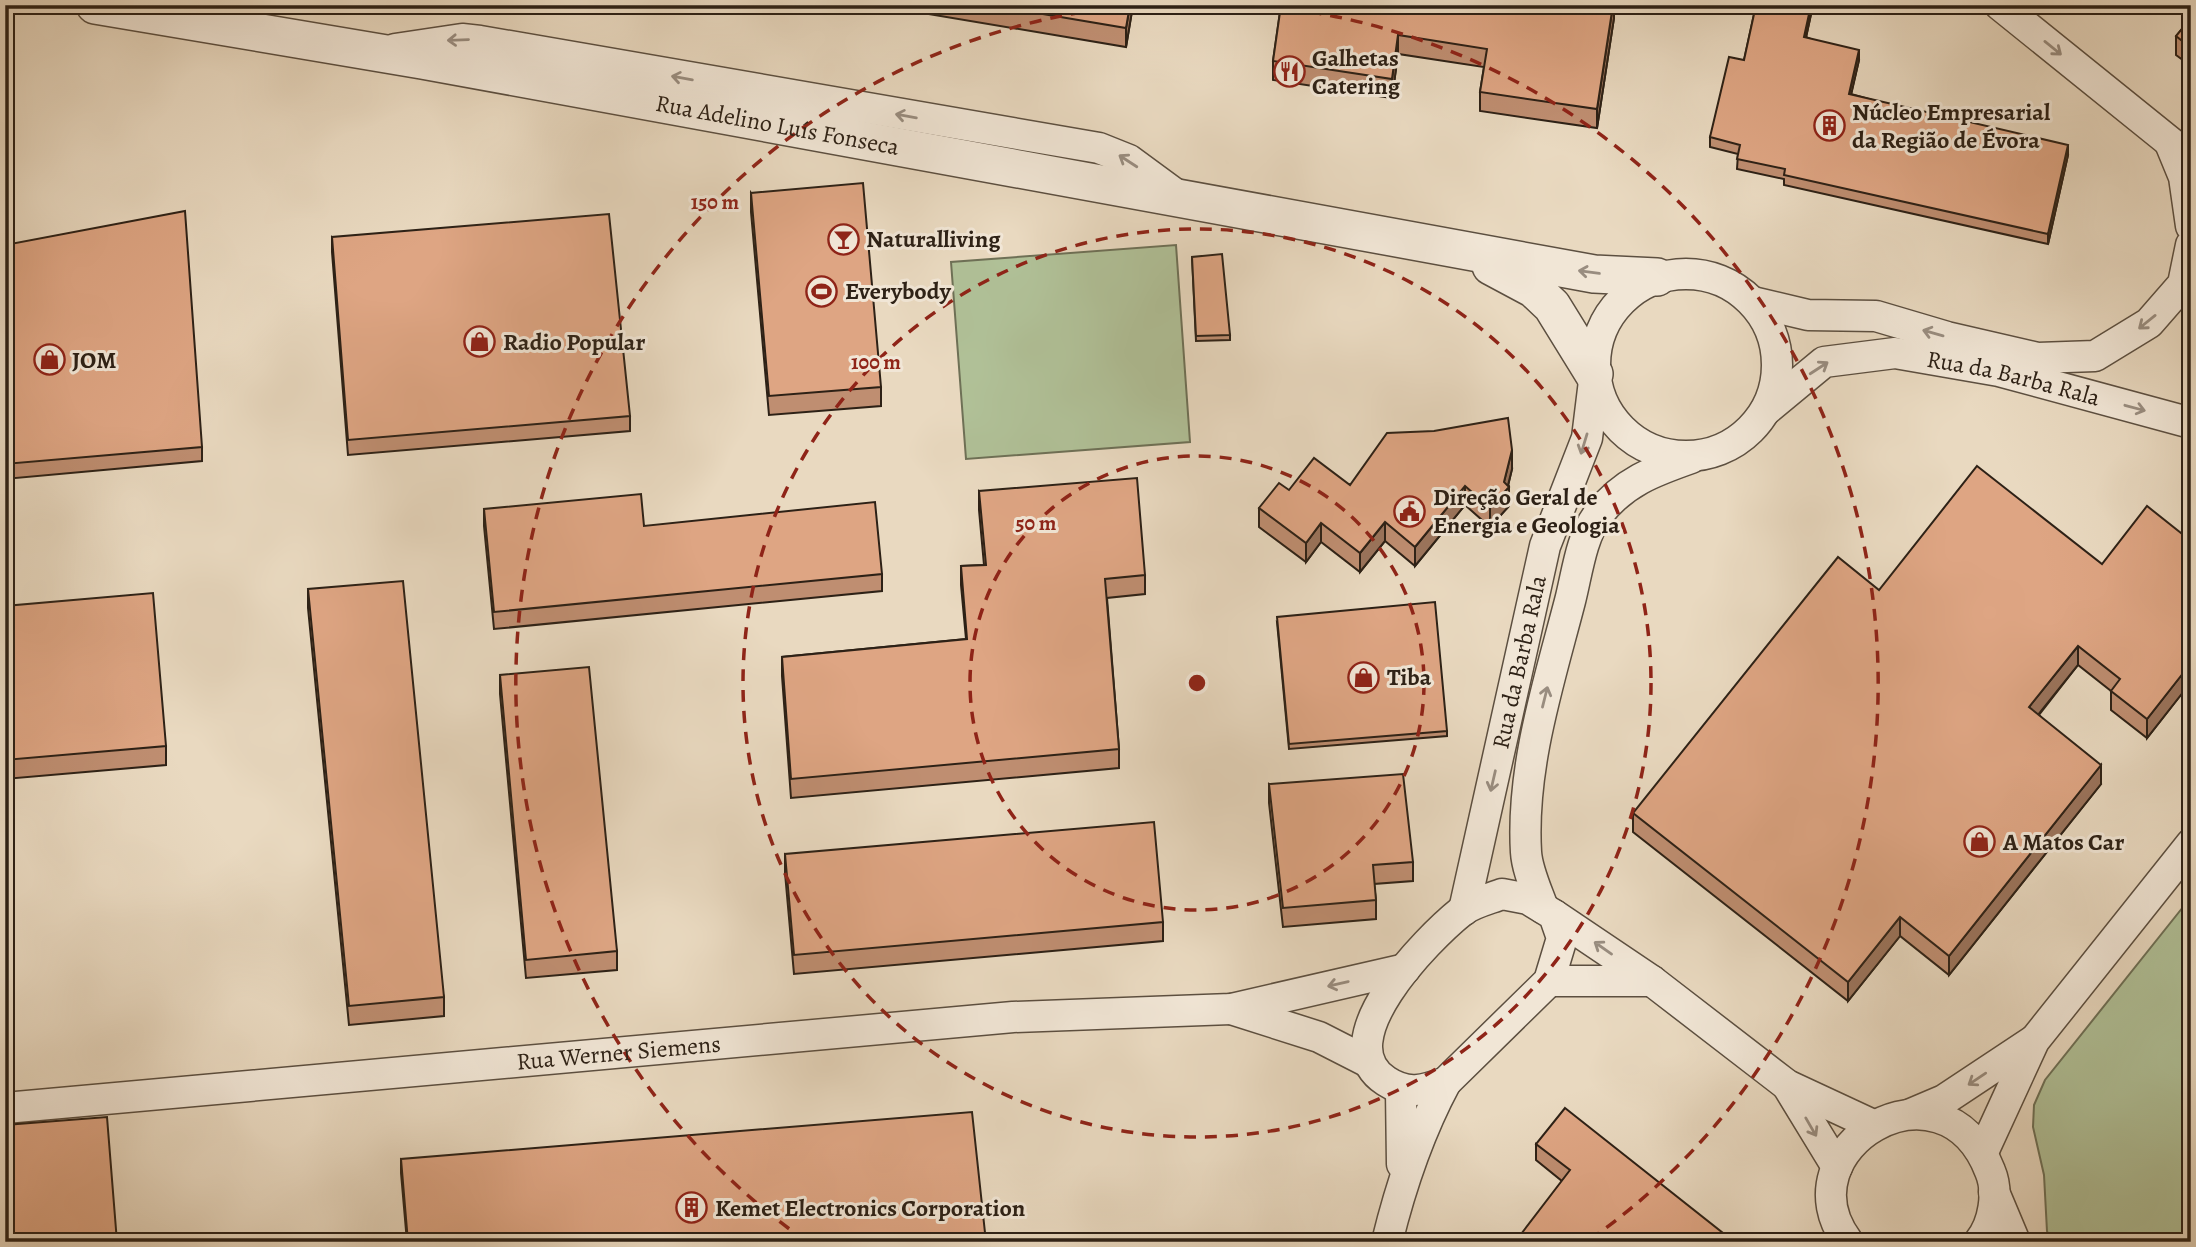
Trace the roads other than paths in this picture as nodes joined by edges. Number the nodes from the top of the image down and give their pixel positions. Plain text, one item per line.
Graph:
1 (95, 5) edge
2 (2000, 5) edge
3 (2180, 150) edge
4 (2191, 226) edge
5 (2191, 244) edge
6 (1459, 249) junction
7 (1657, 277) junction
8 (1753, 302) junction
9 (1594, 376) junction
10 (1766, 410) junction
11 (2191, 423) edge
12 (1698, 456) junction
13 (2191, 844) edge
14 (1464, 910) junction
15 (1549, 912) junction
16 (1405, 969) junction
17 (1549, 981) junction
18 (1652, 981) junction
19 (1231, 1009) junction
20 (2034, 1041) junction
21 (1368, 1062) junction
22 (1446, 1082) junction
23 (1787, 1084) junction
24 (1401, 1091) junction
25 (5, 1108) edge
26 (1911, 1114) junction
27 (1873, 1125) junction
28 (1983, 1152) junction
29 (1837, 1167) junction
30 (1402, 1181) junction
31 (1994, 1192) junction
32 (1843, 1239) edge
33 (1387, 1242) edge
34 (1979, 1242) edge
35 (2015, 1242) edge

1 - 6 street, Rua Adelino Luís Fonseca
2 -> 3 street
3 - 4 street
5 -> 8 street
7 -> 6 street, Rua Adelino Luís Fonseca
6 - 9 street, Rua Adelino Luís Fonseca
7 - 8 street
7 - 9 street
8 - 10 street
9 - 12 street
9 -> 14 street, Rua da Barba Rala
10 -> 11 street, Rua da Barba Rala
10 - 12 street
15 -> 12 street, Rua da Barba Rala
13 - 20 street
14 - 15 street
14 - 16 street
15 - 17 street, Rua da Barba Rala
18 -> 15 street
16 -> 19 street, Rua Werner Siemens
16 - 21 street
17 - 18 street
17 - 22 street
18 - 23 street
19 - 21 street, Rua Werner Siemens
19 - 25 street, Rua Werner Siemens
20 -> 26 street
20 - 28 street
21 - 24 street, Rua Werner Siemens
22 - 24 street
22 - 30 street
23 - 27 street
23 -> 29 street
24 - 30 street
26 - 27 street
26 - 28 street
27 - 29 street
28 - 31 street
29 - 32 street
30 - 33 street
31 - 34 street
31 - 35 street

